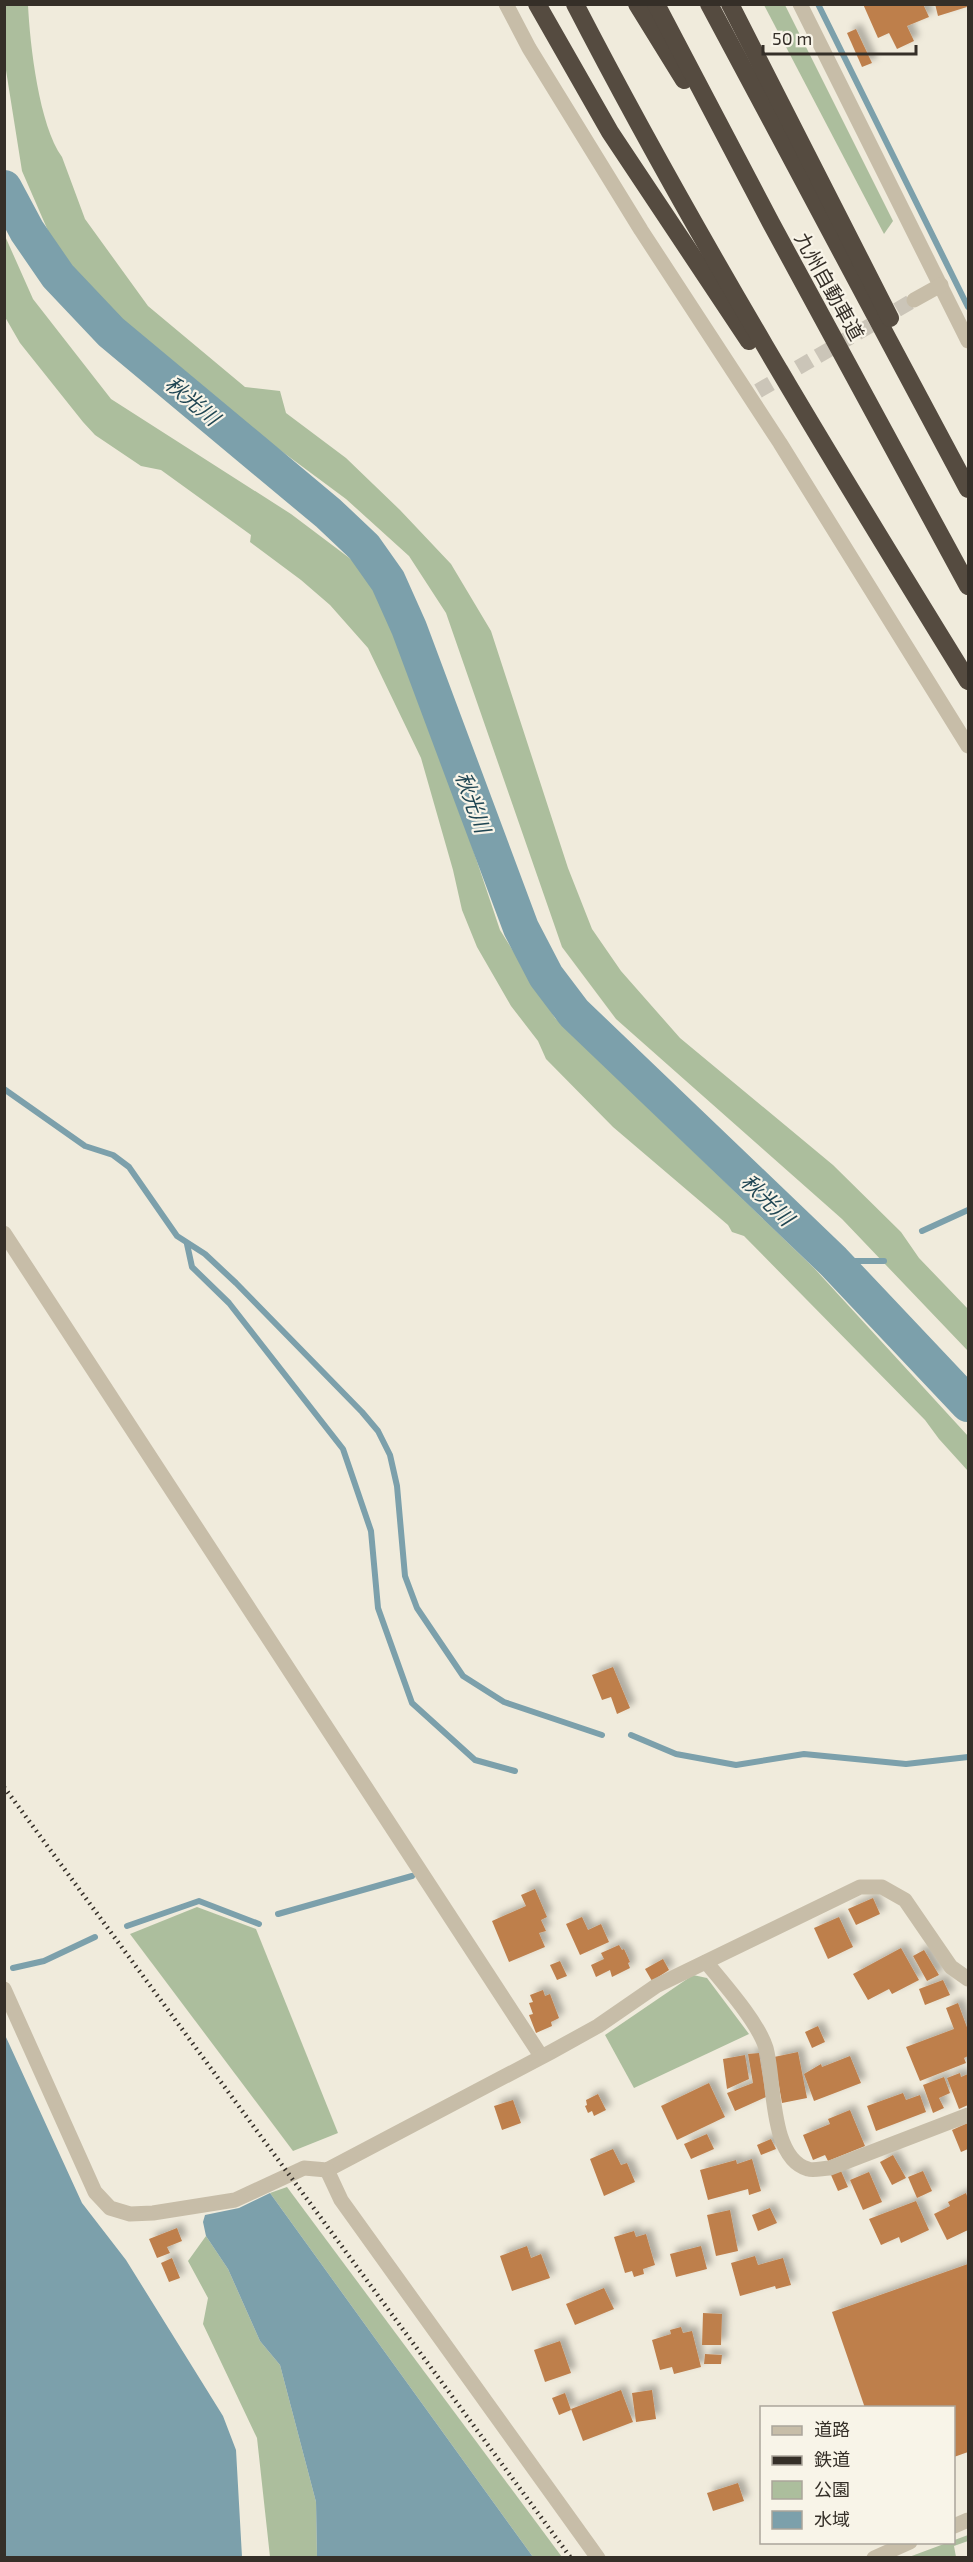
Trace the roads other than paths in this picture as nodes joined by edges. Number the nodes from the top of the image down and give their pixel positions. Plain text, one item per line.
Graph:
1 (506, 4) edge
2 (537, 4) edge
3 (575, 4) edge
4 (637, 4) edge
5 (656, 4) edge
6 (709, 4) edge
7 (730, 4) edge
8 (800, 4) edge
9 (771, 223) junction
10 (941, 285) junction
11 (914, 300) tunnel mouth
12 (969, 341) edge
13 (968, 488) edge
14 (878, 535) junction
15 (969, 586) edge
16 (969, 681) edge
17 (969, 746) edge
18 (4, 1233) edge
19 (706, 1962) junction
20 (969, 1979) edge
21 (4, 1989) edge
22 (541, 2056) junction
23 (969, 2115) edge
24 (327, 2170) junction
25 (969, 2520) edge
26 (955, 2526) edge
27 (906, 2544) edge
28 (598, 2558) edge
29 (874, 2558) edge

1 - 17 street
2 - 14 highway
3 - 14 highway
4 - 9 highway
5 - 9 highway, 九州自動車道
6 - 13 highway, 九州自動車道
7 - 13 highway
8 - 10 street
9 - 15 highway, 九州自動車道
10 - 11 street
10 - 12 street
14 - 16 highway
18 - 22 street
19 - 20 street
19 - 22 street
19 - 23 street
21 - 24 street
22 - 24 street
24 - 28 street
25 - 26 street
27 - 29 street

